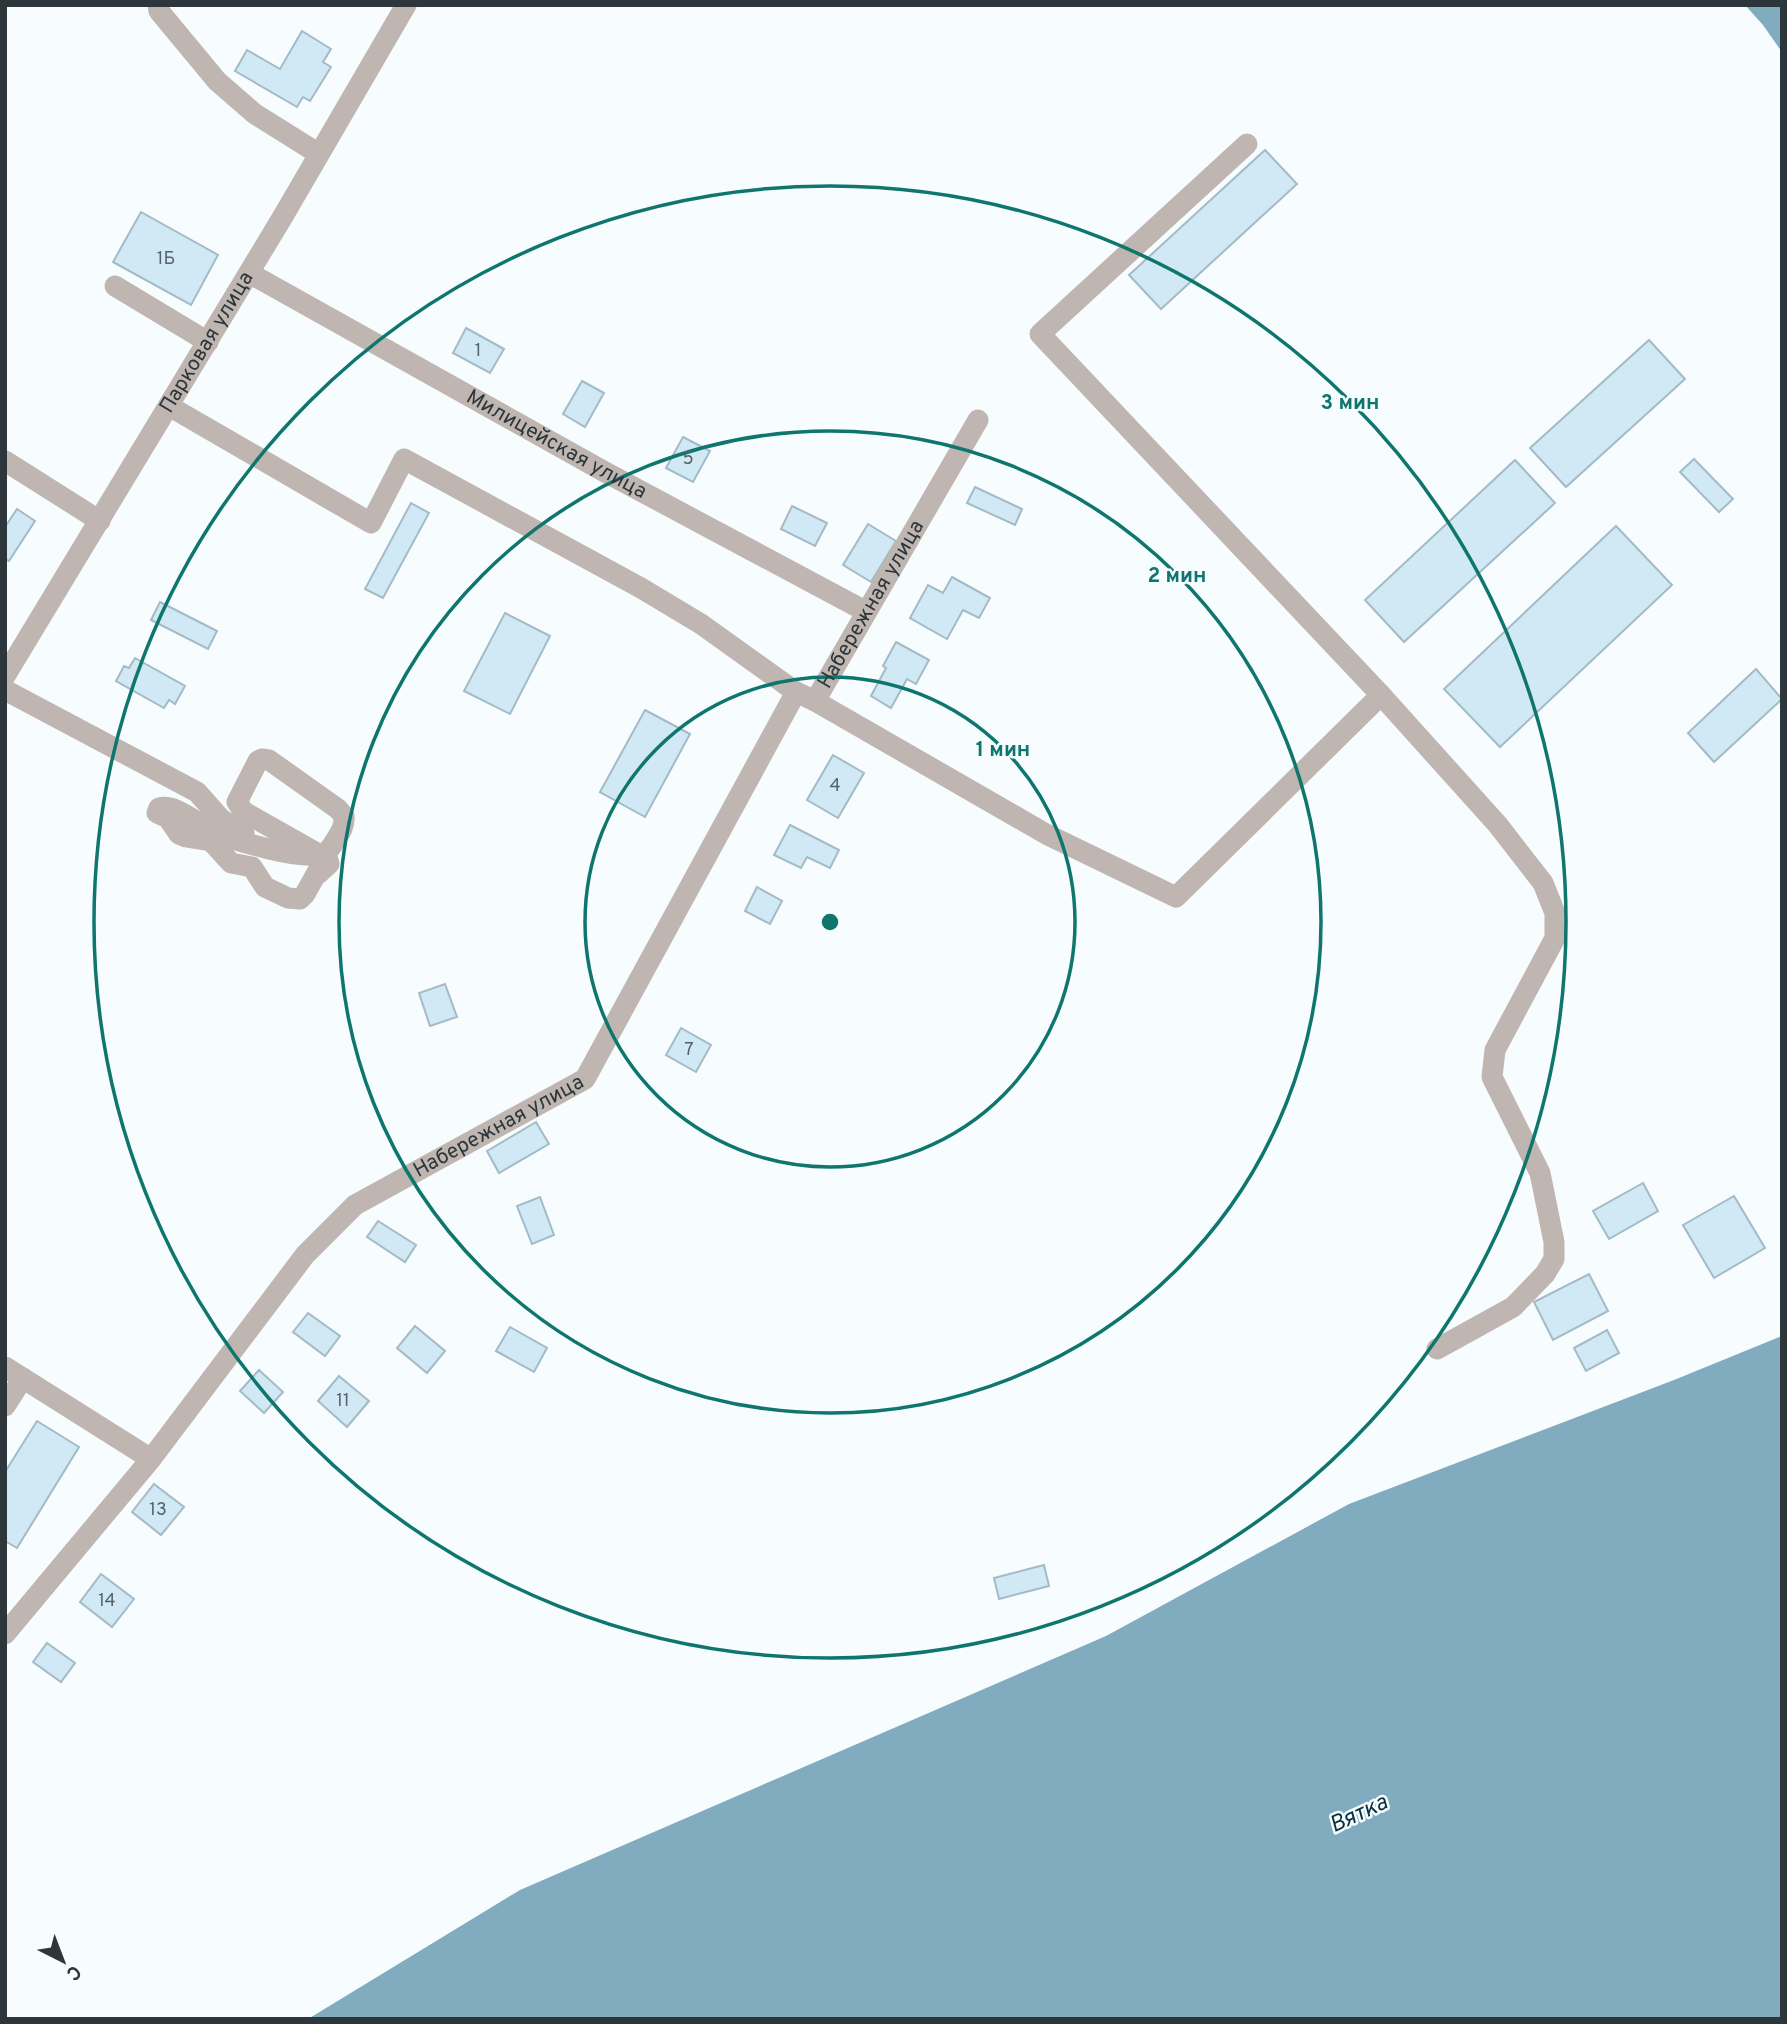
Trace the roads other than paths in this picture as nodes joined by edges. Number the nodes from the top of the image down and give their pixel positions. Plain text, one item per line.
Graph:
1 (158, 5) edge
2 (406, 5) edge
3 (1247, 144) dead end
4 (319, 154) junction
5 (249, 273) junction
6 (115, 286) dead end
7 (208, 342) junction
8 (169, 406) junction
9 (978, 420) dead end
10 (5, 461) edge
11 (100, 521) junction
12 (865, 611) junction
13 (5, 676) edge
14 (5, 690) edge
15 (1381, 695) junction
16 (805, 697) junction
17 (246, 782) junction
18 (197, 792) junction
19 (237, 802) junction
20 (227, 824) junction
21 (277, 850) junction
22 (321, 863) junction
23 (1437, 1349) dead end
24 (14, 1372) edge
25 (5, 1406) edge
26 (151, 1459) junction
27 (5, 1634) edge

1 - 4 street
2 - 4 street, Парковая улица
3 - 15 street
4 - 5 street, Парковая улица
5 - 7 street, Парковая улица
5 - 12 street, Милицейская улица
6 - 7 street
7 - 8 street, Парковая улица
8 - 11 street, Парковая улица
8 - 16 street
9 - 12 street, Набережная улица
10 - 11 street
11 - 13 street, Парковая улица
12 - 16 street, Набережная улица
14 - 18 street
15 - 16 street
15 - 23 street
16 - 26 street, Набережная улица
17 - 18 street
17 - 19 street
17 - 22 street
18 - 20 street
19 - 20 street
19 - 22 street
20 - 21 street
21 - 22 street
21 - 22 street
24 - 25 street
24 - 26 street
26 - 27 street, Набережная улица

